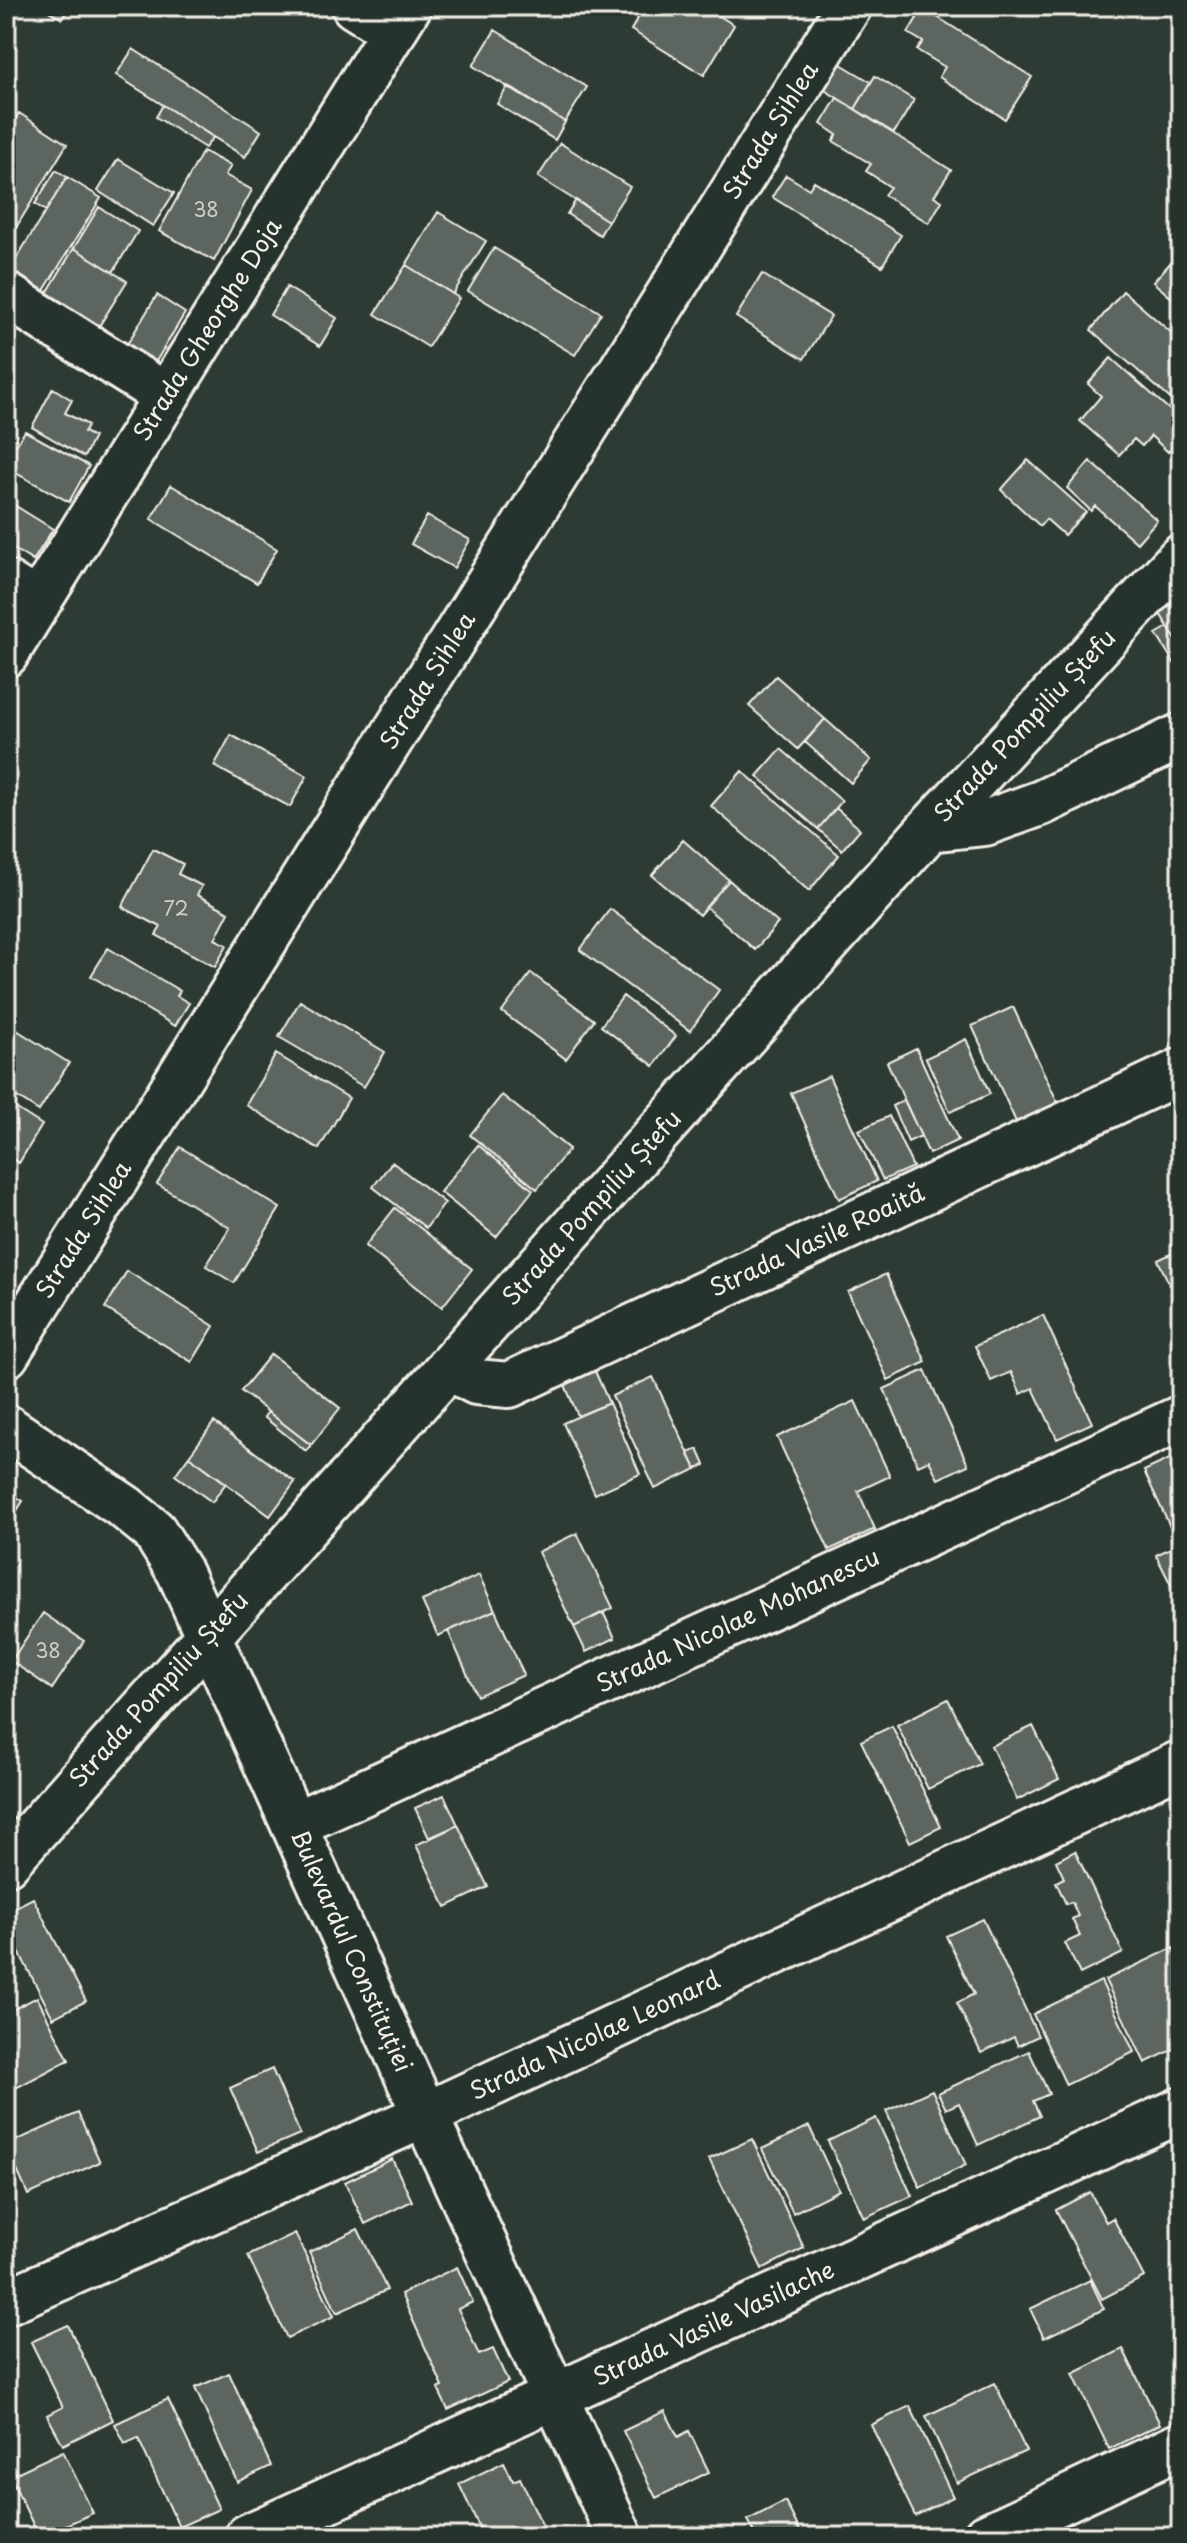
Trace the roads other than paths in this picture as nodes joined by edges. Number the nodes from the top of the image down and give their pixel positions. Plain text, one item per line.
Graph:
1 (354, 6) edge
2 (849, 6) edge
3 (401, 18) edge
4 (6, 295) edge
5 (166, 396) junction
6 (1181, 557) edge
7 (22, 593) edge
8 (6, 654) edge
9 (1181, 736) edge
10 (929, 829) junction
11 (1181, 1071) edge
12 (6, 1355) edge
13 (450, 1368) junction
14 (1181, 1418) edge
15 (6, 1427) edge
16 (208, 1634) junction
17 (1181, 1763) edge
18 (295, 1824) junction
19 (6, 1863) edge
20 (1181, 2110) edge
21 (425, 2115) junction
22 (6, 2302) edge
23 (554, 2398) junction
24 (1181, 2445) edge
25 (247, 2537) edge
26 (620, 2537) edge
27 (985, 2537) edge

1 - 3 street
2 - 12 street, Strada Sihlea
3 - 5 street, Strada Gheorghe Doja
4 - 5 street
5 - 7 street, Strada Gheorghe Doja
6 - 10 street, Strada Pompiliu Ștefu
7 - 8 street, Strada Gheorghe Doja
9 - 10 street
10 - 13 street, Strada Pompiliu Ștefu
11 - 13 street, Strada Vasile Roaită
13 - 16 street, Strada Pompiliu Ștefu
14 - 18 street, Strada Nicolae Mohanescu
15 - 16 street, Bulevardul Constituției
16 - 18 street, Bulevardul Constituției
16 - 19 street, Strada Pompiliu Ștefu
17 - 21 street, Strada Nicolae Leonard
18 - 21 street, Bulevardul Constituției
20 - 23 street, Strada Vasile Vasilache
21 - 22 street, Strada Nicolae Leonard
21 - 23 street, Bulevardul Constituției
23 - 25 street, Strada Vasile Vasilache
23 - 26 street, Bulevardul Constituției
24 - 27 street

